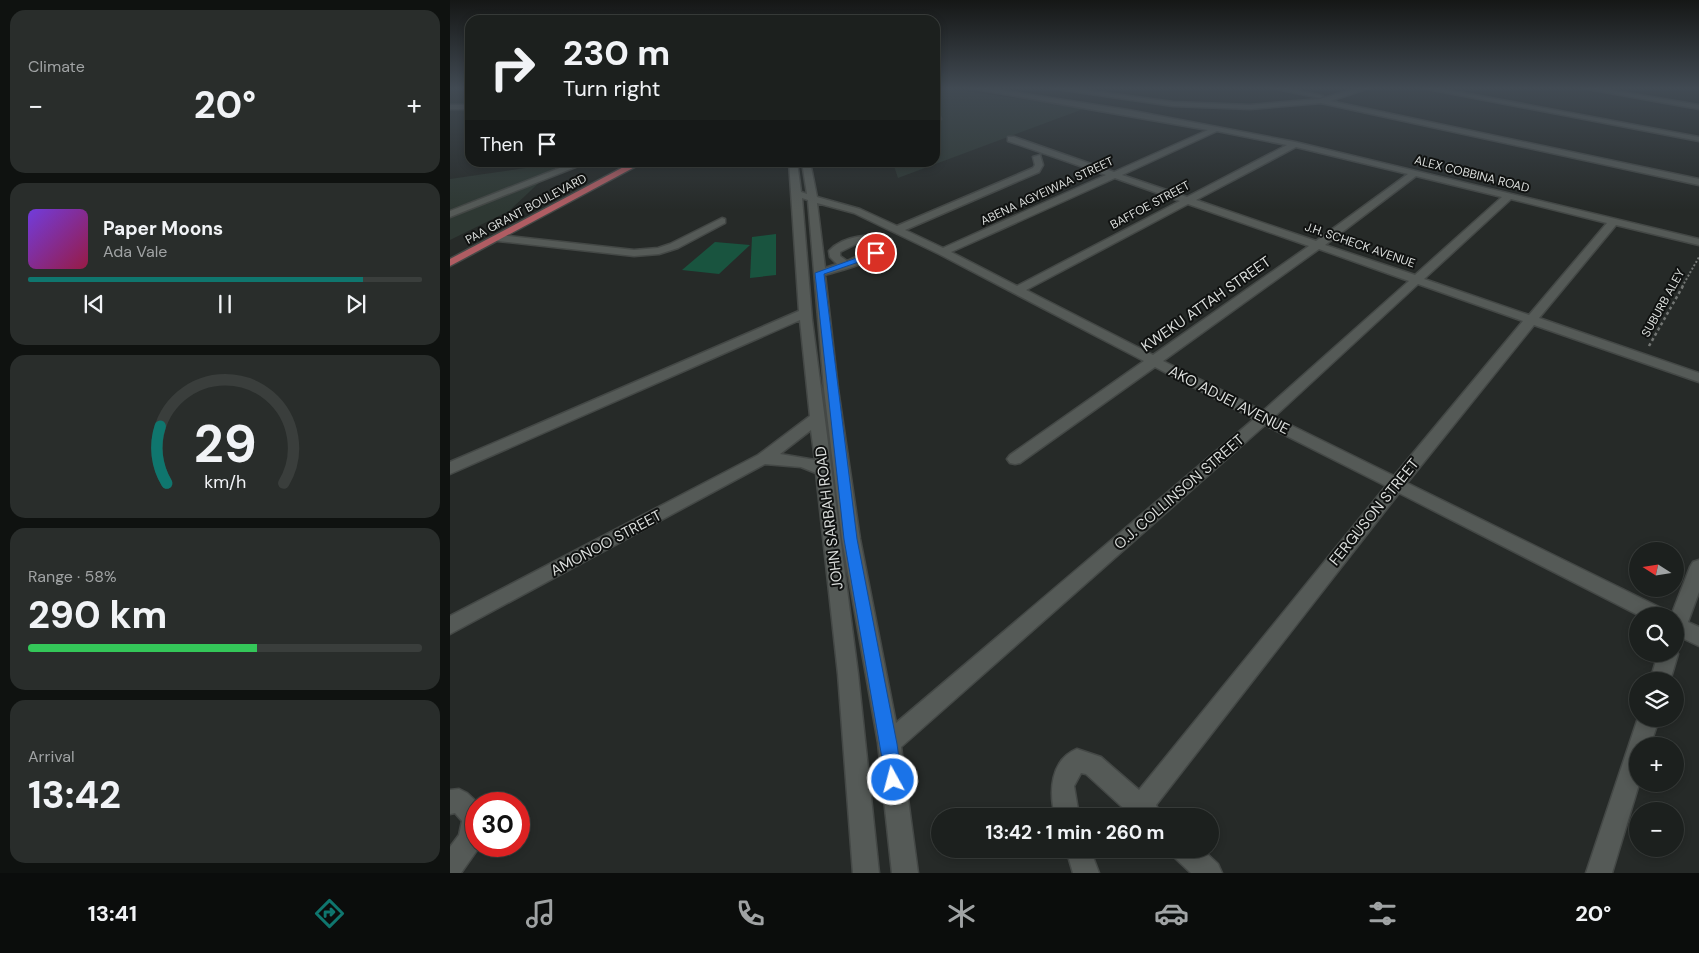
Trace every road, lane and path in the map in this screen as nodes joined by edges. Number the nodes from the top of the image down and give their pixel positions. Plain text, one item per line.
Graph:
1 (1216, 129) joint
2 (1456, 129) edge
3 (1644, 129) edge
4 (1011, 139) dead end
5 (1699, 139) edge
6 (1295, 144) junction
7 (1037, 158) dead end
8 (571, 167) edge
9 (614, 167) edge
10 (631, 167) edge
11 (795, 167) edge
12 (806, 167) edge
13 (1415, 173) junction
14 (1114, 174) junction
15 (1699, 182) edge
16 (804, 196) junction
17 (1509, 196) junction
18 (1187, 200) junction
19 (450, 214) edge
20 (722, 221) dead end
21 (1613, 222) junction
22 (897, 230) junction
23 (498, 238) junction
24 (1699, 242) edge
25 (1318, 245) junction
26 (943, 252) junction
27 (450, 253) edge
28 (1699, 257) edge
29 (450, 263) edge
30 (844, 264) dead end
31 (819, 273) junction
32 (1418, 280) junction
33 (1017, 290) junction
34 (805, 313) junction
35 (1530, 319) junction
36 (1642, 358) junction
37 (1153, 361) junction
38 (1699, 378) edge
39 (817, 418) junction
40 (1264, 418) junction
41 (762, 459) junction
42 (1015, 459) dead end
43 (450, 468) edge
44 (824, 470) junction
45 (1396, 484) junction
46 (1699, 567) edge
47 (1640, 607) edge
48 (1684, 607) edge
49 (450, 626) edge
50 (1684, 631) edge
51 (1699, 637) edge
52 (889, 744) junction
53 (1629, 780) edge
54 (450, 802) edge
55 (1065, 808) edge
56 (1142, 808) edge
57 (1147, 808) edge
58 (1081, 858) edge
59 (1193, 858) edge
60 (450, 867) edge
61 (866, 873) edge
62 (904, 873) edge
63 (1086, 873) edge
64 (1209, 873) edge
65 (1599, 873) edge

1 - 6 street, ALEX COBBINA ROAD
1 - 14 street, ABENA AGYEIWAA STREET
2 - 15 street
3 - 5 street
4 - 14 street, J.H. SCHECK AVENUE
6 - 13 street, ALEX COBBINA ROAD
6 - 18 street, BAFFOE STREET
7 - 22 street
8 - 19 street
9 - 27 main road, PAA GRANT BOULEVARD
10 - 23 main road, PAA GRANT BOULEVARD
11 - 16 street, JOHN SARBAH ROAD
12 - 16 street, JOHN SARBAH ROAD
13 - 17 street, ALEX COBBINA ROAD
13 - 25 street, KWEKU ATTAH STREET
14 - 18 street, J.H. SCHECK AVENUE
14 - 26 street, ABENA AGYEIWAA STREET
16 - 22 street, AKO ADJEI AVENUE
16 - 31 street, JOHN SARBAH ROAD
16 - 34 street, JOHN SARBAH ROAD
17 - 21 street, ALEX COBBINA ROAD
17 - 32 street, O.J. COLLINSON STREET
18 - 25 street, J.H. SCHECK AVENUE
18 - 33 street, BAFFOE STREET
20 - 23 street
21 - 24 street, ALEX COBBINA ROAD
21 - 35 street, FERGUSON STREET
22 - 26 street, AKO ADJEI AVENUE
23 - 29 main road, PAA GRANT BOULEVARD
25 - 32 street, J.H. SCHECK AVENUE
25 - 37 street, KWEKU ATTAH STREET
26 - 33 street, AKO ADJEI AVENUE
28 - 36 path, SUBURB ALEY
30 - 31 street
31 - 52 street, JOHN SARBAH ROAD
32 - 35 street, J.H. SCHECK AVENUE
32 - 40 street, O.J. COLLINSON STREET
33 - 37 street, AKO ADJEI AVENUE
34 - 39 street, JOHN SARBAH ROAD
34 - 43 street
35 - 36 street, J.H. SCHECK AVENUE
35 - 45 street, FERGUSON STREET
36 - 38 street, J.H. SCHECK AVENUE
37 - 40 street, AKO ADJEI AVENUE
37 - 42 street, KWEKU ATTAH STREET
39 - 41 street, AMONOO STREET
39 - 44 street, JOHN SARBAH ROAD
40 - 45 street, AKO ADJEI AVENUE
40 - 52 street, O.J. COLLINSON STREET
41 - 44 street, AMONOO STREET
41 - 49 street, AMONOO STREET
44 - 61 street, JOHN SARBAH ROAD
45 - 47 street, AKO ADJEI AVENUE
45 - 57 street, FERGUSON STREET
46 - 48 street
50 - 51 street
52 - 62 street, JOHN SARBAH ROAD
53 - 65 street
54 - 60 street
55 - 56 street
58 - 63 street
59 - 64 street

